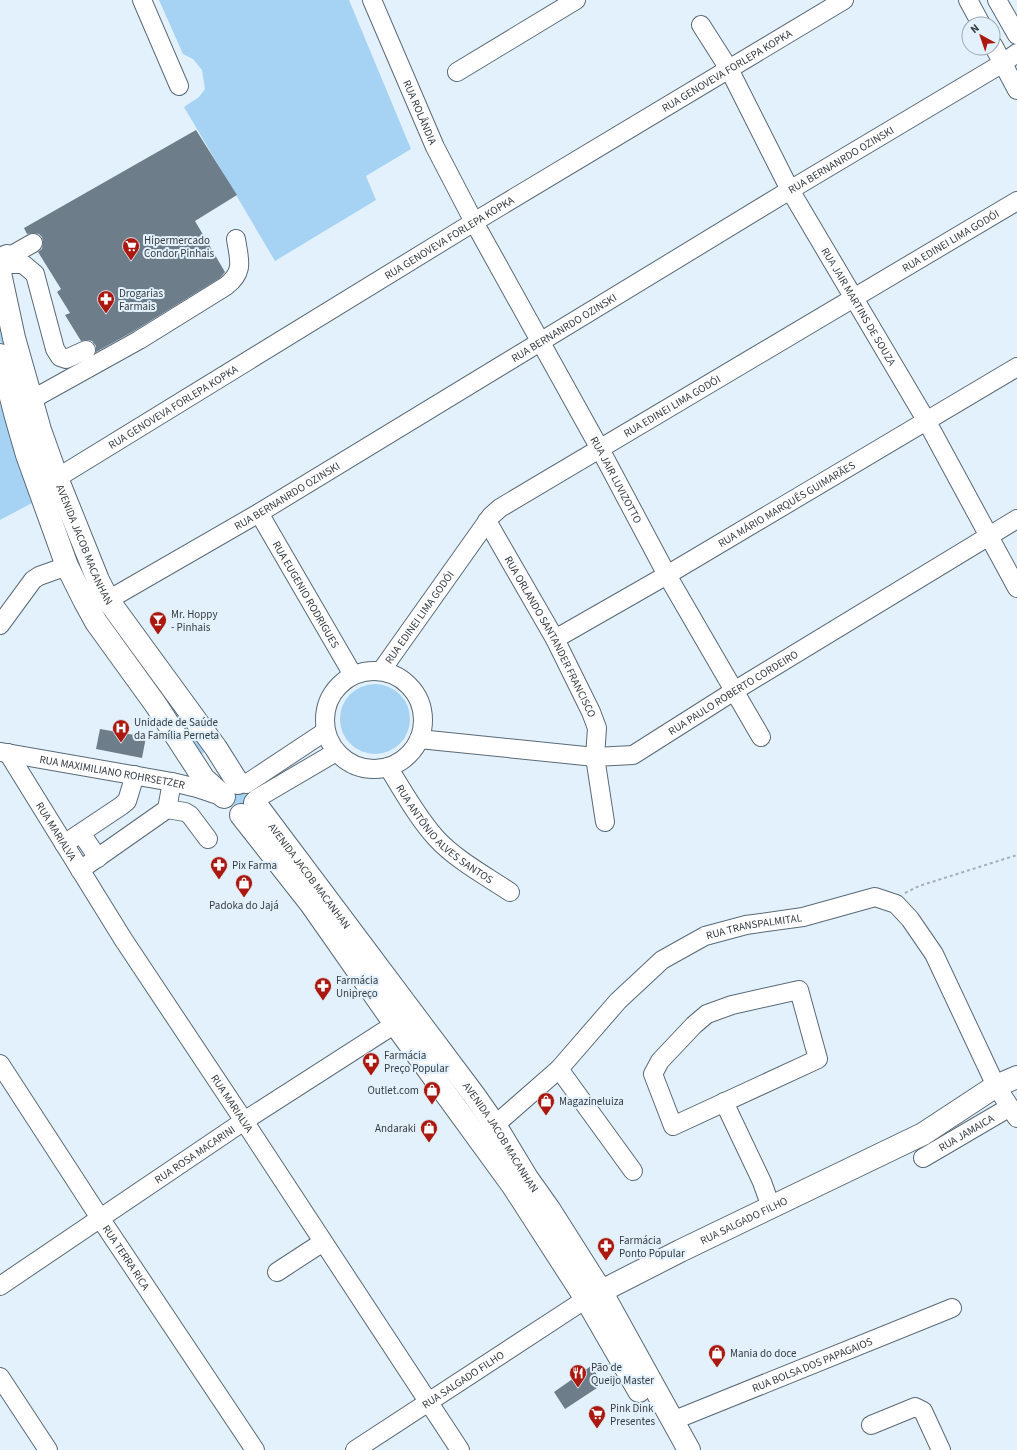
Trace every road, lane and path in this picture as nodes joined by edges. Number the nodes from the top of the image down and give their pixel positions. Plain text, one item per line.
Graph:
1 (142, 0) edge
2 (372, 0) edge
3 (576, 0) edge
4 (844, 0) edge
5 (968, 0) edge
6 (997, 0) edge
7 (977, 16) edge
8 (701, 25) dead end
9 (1017, 35) edge
10 (1001, 51) edge
11 (1010, 58) edge
12 (729, 69) junction
13 (457, 72) dead end
14 (179, 86) dead end
15 (1017, 90) edge
16 (790, 190) junction
17 (1017, 201) edge
18 (474, 222) junction
19 (236, 238) dead end
20 (33, 243) dead end
21 (0, 257) edge
22 (0, 267) edge
23 (0, 273) edge
24 (854, 298) junction
25 (540, 341) junction
26 (86, 350) dead end
27 (0, 355) edge
28 (1017, 367) edge
29 (31, 400) junction
30 (926, 420) junction
31 (600, 450) junction
32 (57, 478) junction
33 (259, 513) junction
34 (1017, 519) edge
35 (487, 521) junction
36 (988, 536) junction
37 (67, 566) junction
38 (667, 575) junction
39 (1017, 588) edge
40 (108, 600) junction
41 (0, 625) edge
42 (555, 639) junction
43 (381, 671) junction
44 (352, 675) junction
45 (734, 691) junction
46 (326, 731) junction
47 (761, 737) dead end
48 (419, 739) junction
49 (216, 748) junction
50 (336, 752) junction
51 (4, 753) edge
52 (595, 757) junction
53 (194, 760) junction
54 (388, 767) junction
55 (135, 775) junction
56 (172, 782) junction
57 (244, 797) junction
58 (167, 809) junction
59 (605, 822) dead end
60 (81, 833) junction
61 (208, 839) dead end
62 (64, 844) junction
63 (1017, 855) edge
64 (98, 858) junction
65 (80, 870) junction
66 (510, 892) dead end
67 (887, 901) junction
68 (403, 1018) junction
69 (0, 1064) edge
70 (559, 1069) junction
71 (1017, 1077) edge
72 (996, 1086) junction
73 (724, 1102) junction
74 (1013, 1113) edge
75 (244, 1121) junction
76 (486, 1130) junction
77 (923, 1158) dead end
78 (633, 1171) dead end
79 (772, 1207) junction
80 (100, 1218) junction
81 (324, 1242) junction
82 (277, 1272) dead end
83 (0, 1286) edge
84 (593, 1295) junction
85 (952, 1308) dead end
86 (0, 1377) edge
87 (429, 1402) junction
88 (672, 1421) junction
89 (871, 1425) dead end
90 (48, 1450) edge
91 (255, 1450) edge
92 (355, 1450) edge
93 (460, 1450) edge
94 (672, 1450) edge
95 (689, 1450) edge
96 (941, 1450) edge

1 - 14 street
2 - 18 street, RUA ROLÂNDIA
3 - 13 street
4 - 12 street, RUA GENOVEVA FORLEPA KOPKA
5 - 7 street
6 - 9 street
8 - 12 street, RUA JAIR MARTINS DE SOUZA
10 - 11 street
11 - 15 street
11 - 16 street, RUA BERNANRDO OZINSKI
12 - 16 street, RUA JAIR MARTINS DE SOUZA
12 - 18 street, RUA GENOVEVA FORLEPA KOPKA
16 - 24 street, RUA JAIR MARTINS DE SOUZA
16 - 25 street, RUA BERNANRDO OZINSKI
17 - 24 street, RUA EDINEI LIMA GODÓI
18 - 25 street, RUA JAIR LUVIZOTTO
18 - 32 street, RUA GENOVEVA FORLEPA KOPKA
19 - 29 street
20 - 21 street
22 - 26 street
23 - 29 main road, AVENIDA JACOB MACANHAN
24 - 30 street, RUA JAIR MARTINS DE SOUZA
24 - 31 street, RUA EDINEI LIMA GODÓI
25 - 31 street, RUA JAIR LUVIZOTTO
25 - 33 street, RUA BERNANRDO OZINSKI
27 - 37 main road, AVENIDA JACOB MACANHAN
28 - 30 street, RUA MÁRIO MARQUÊS GUIMARÃES
29 - 32 main road, AVENIDA JACOB MACANHAN
30 - 36 street, RUA JAIR MARTINS DE SOUZA
30 - 38 street, RUA MÁRIO MARQUÊS GUIMARÃES
31 - 35 street, RUA EDINEI LIMA GODÓI
31 - 38 street, RUA JAIR LUVIZOTTO
32 - 40 main road, AVENIDA JACOB MACANHAN
33 - 40 street, RUA BERNANRDO OZINSKI
33 - 44 street, RUA EUGENIO RODRIGUES
34 - 36 street, RUA PAULO ROBERTO CORDEIRO
35 - 42 street, RUA ORLANDO SANTANDER FRANCISCO
35 - 43 street, RUA EDINEI LIMA GODÓI
36 - 39 street, RUA JAIR MARTINS DE SOUZA
36 - 45 street, RUA PAULO ROBERTO CORDEIRO
37 - 41 street
37 - 53 main road, AVENIDA JACOB MACANHAN
38 - 42 street, RUA MÁRIO MARQUÊS GUIMARÃES
38 - 45 street, RUA JAIR LUVIZOTTO
40 - 49 main road, AVENIDA JACOB MACANHAN
42 - 52 street, RUA ORLANDO SANTANDER FRANCISCO
43 - 44 street
43 - 48 street
44 - 46 street
45 - 47 street, RUA JAIR LUVIZOTTO
45 - 52 street, RUA PAULO ROBERTO CORDEIRO
46 - 50 street
46 - 57 street
48 - 52 street, RUA PAULO ROBERTO CORDEIRO
48 - 54 street
49 - 53 main road
49 - 57 main road, AVENIDA JACOB MACANHAN
50 - 54 street
50 - 57 street
51 - 55 street, RUA MAXIMILIANO ROHRSETZER
51 - 62 street, RUA MARIALVA
52 - 59 street, RUA ORLANDO SANTANDER FRANCISCO
53 - 57 main road, AVENIDA JACOB MACANHAN
54 - 66 street, RUA ANTÔNIO ALVES SANTOS
55 - 56 street, RUA MAXIMILIANO ROHRSETZER
55 - 60 street
56 - 57 street, RUA MAXIMILIANO ROHRSETZER
56 - 58 street
57 - 68 main road, AVENIDA JACOB MACANHAN
58 - 61 street
58 - 64 street
60 - 62 street
60 - 64 street
62 - 65 street, RUA MARIALVA
63 - 67 path
64 - 65 street
65 - 75 street, RUA MARIALVA
67 - 70 street, RUA TRANSPALMITAL
67 - 72 street, RUA TRANSPALMITAL
68 - 75 street, RUA ROSA MACARINI
68 - 76 main road, AVENIDA JACOB MACANHAN
69 - 80 street, RUA TERRA RICA
70 - 76 street, RUA TRANSPALMITAL
70 - 78 street
71 - 72 main road, RUA SALGADO FILHO
72 - 74 street, RUA TRANSPALMITAL
72 - 79 main road, RUA SALGADO FILHO
73 - 73 street
73 - 79 street
74 - 77 street, RUA JAMAICA
75 - 80 street, RUA ROSA MACARINI
75 - 81 street, RUA MARIALVA
76 - 84 main road, AVENIDA JACOB MACANHAN
79 - 84 main road, RUA SALGADO FILHO
80 - 83 street, RUA ROSA MACARINI
80 - 91 street, RUA TERRA RICA
81 - 82 street
81 - 87 street, RUA MARIALVA
84 - 87 street, RUA SALGADO FILHO
84 - 88 main road, AVENIDA JACOB MACANHAN
84 - 94 main road, AVENIDA JACOB MACANHAN
85 - 88 street, RUA BOLSA DOS PAPAGAIOS
86 - 90 street
87 - 92 street, RUA SALGADO FILHO
87 - 93 street, RUA MARIALVA
88 - 95 main road, AVENIDA JACOB MACANHAN
89 - 96 street

